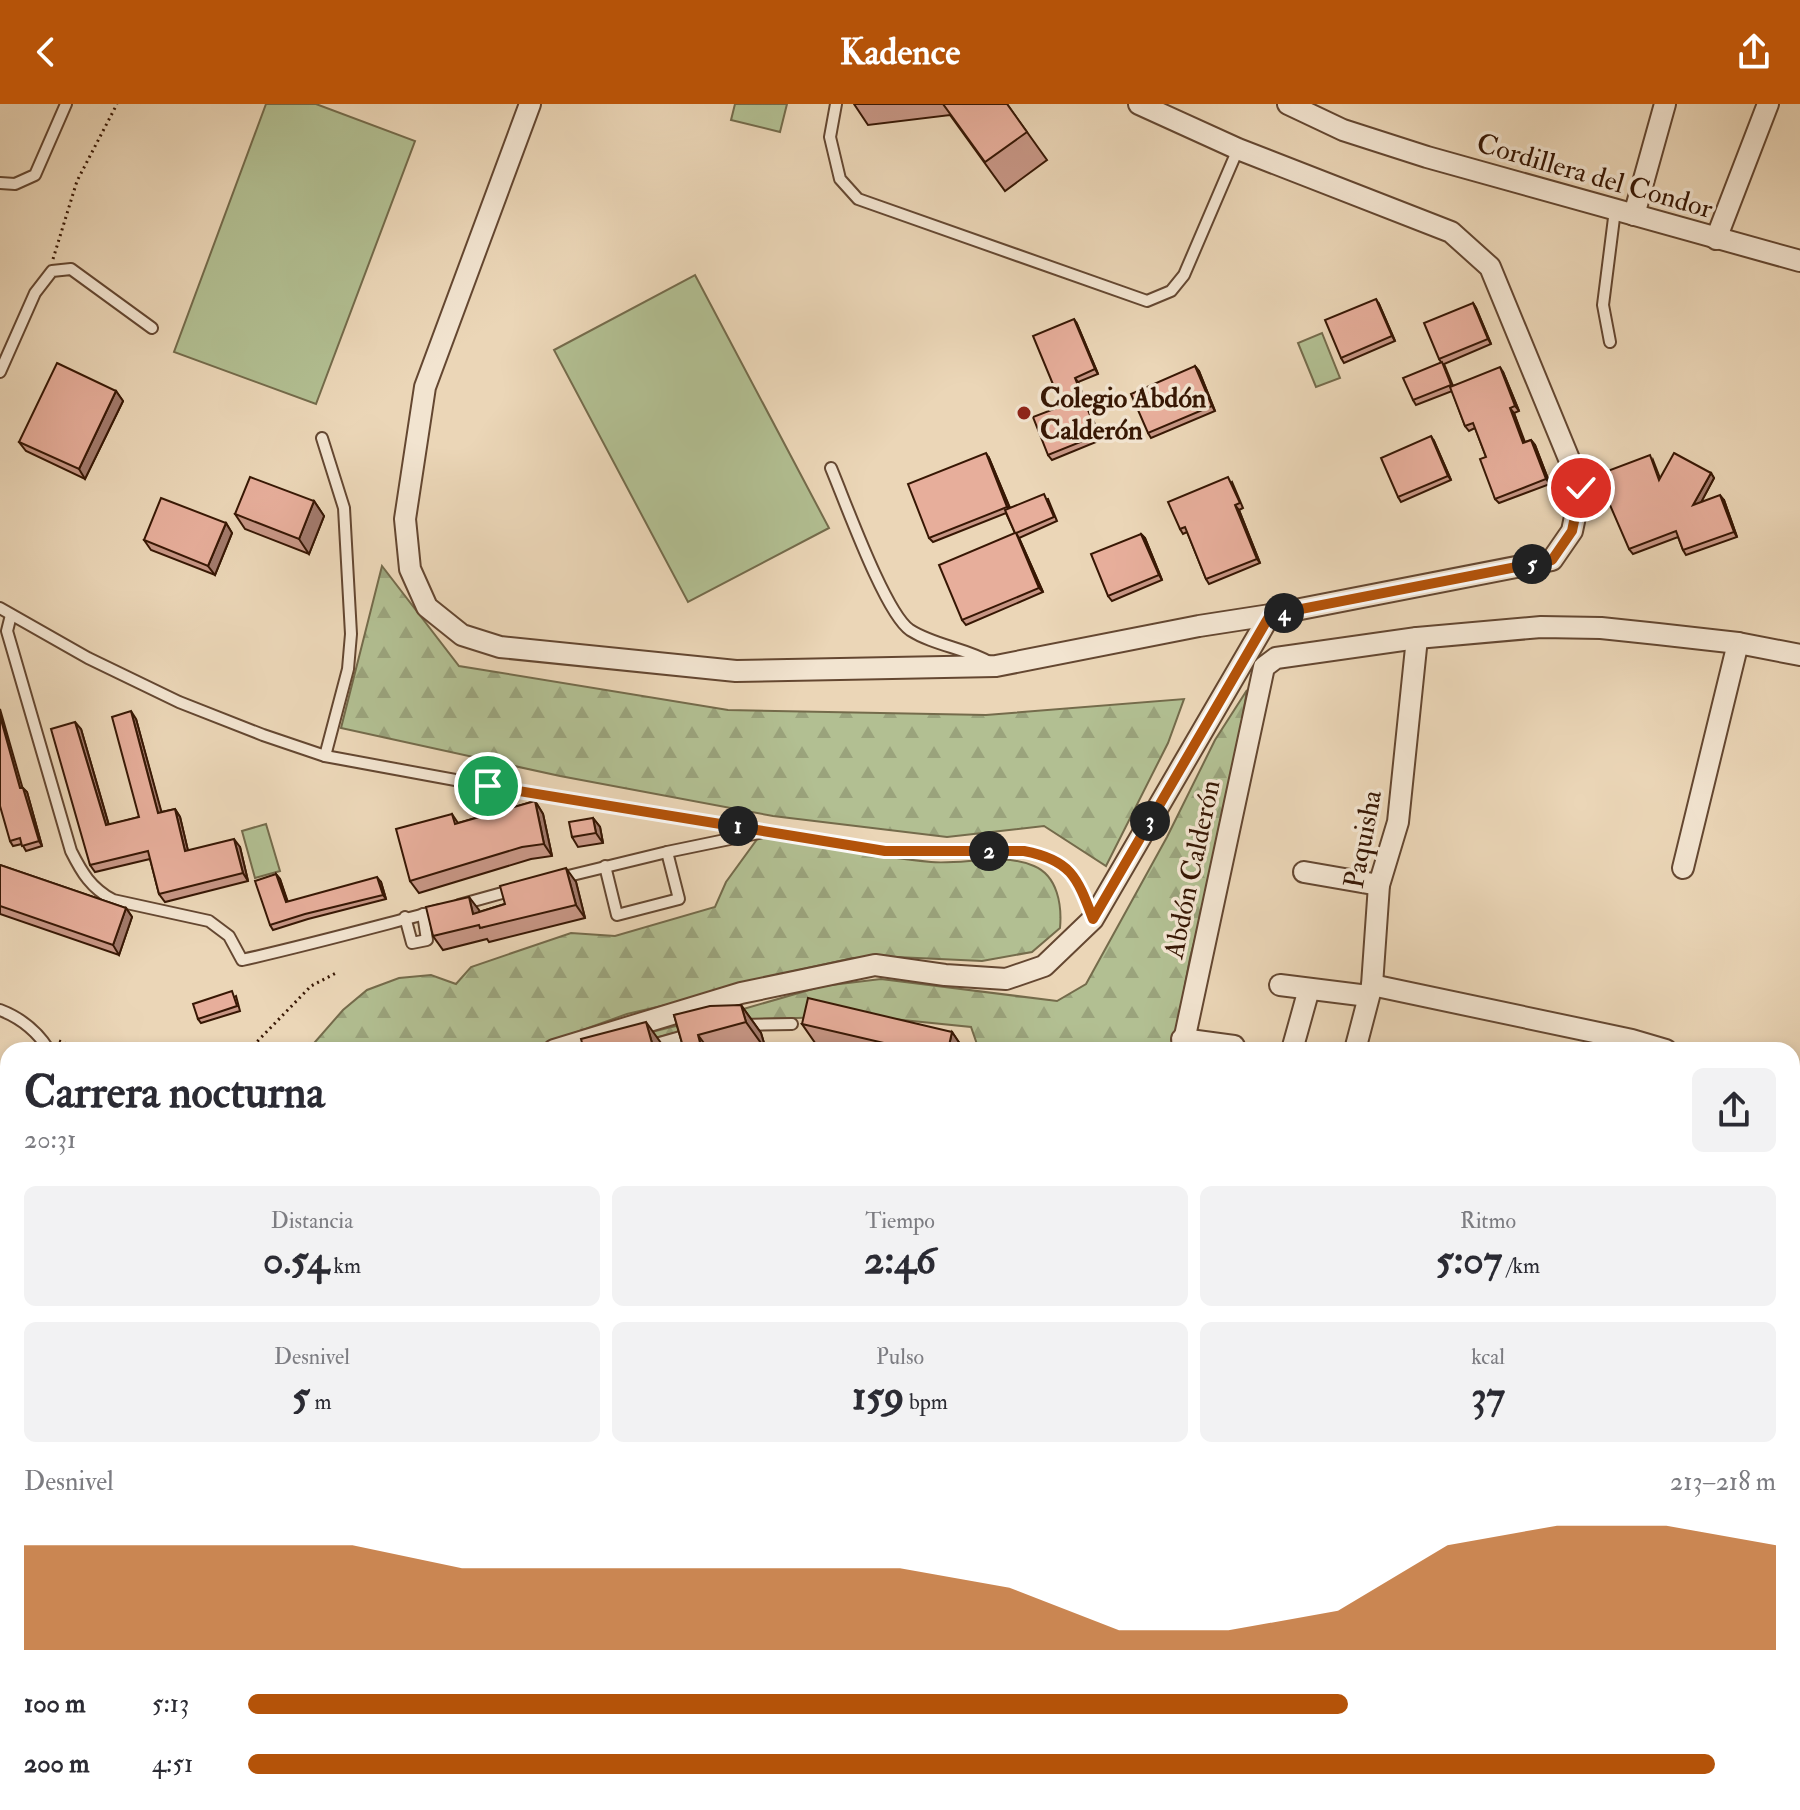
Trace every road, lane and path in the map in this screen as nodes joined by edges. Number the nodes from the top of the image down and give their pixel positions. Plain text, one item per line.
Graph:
1 (66, 104) edge
2 (117, 104) edge
3 (530, 104) edge
4 (836, 104) edge
5 (1139, 104) edge
6 (1288, 104) edge
7 (1665, 104) edge
8 (1768, 104) edge
9 (1238, 149) junction
10 (0, 183) edge
11 (1625, 212) junction
12 (1716, 239) junction
13 (1800, 261) edge
14 (52, 271) junction
15 (152, 328) dead end
16 (1610, 342) dead end
17 (0, 372) edge
18 (322, 438) dead end
19 (831, 468) dead end
20 (0, 608) edge
21 (11, 615) junction
22 (1270, 615) junction
23 (1417, 638) junction
24 (1738, 643) junction
25 (1800, 655) edge
26 (996, 666) junction
27 (325, 756) junction
28 (768, 831) junction
29 (667, 852) junction
30 (605, 866) junction
31 (1683, 868) dead end
32 (1304, 872) dead end
33 (544, 882) edge
34 (1379, 885) junction
35 (529, 886) edge
36 (423, 914) junction
37 (405, 917) junction
38 (1093, 919) junction
39 (338, 972) dead end
40 (1280, 985) dead end
41 (1309, 989) junction
42 (1370, 991) junction
43 (0, 1010) edge
44 (792, 1024) dead end
45 (729, 1026) edge
46 (699, 1032) edge
47 (42, 1042) edge
48 (257, 1042) edge
49 (580, 1042) edge
50 (663, 1042) edge
51 (1183, 1042) edge
52 (1294, 1042) edge
53 (1357, 1042) edge
54 (1639, 1042) edge
55 (656, 1810) edge
56 (805, 1810) edge

1 - 10 lane
2 - 14 path
3 - 26 street
4 - 9 lane
5 - 9 street
6 - 11 street, Cordillera del Condor
7 - 11 street
8 - 12 street
9 - 22 street
11 - 12 street, Cordillera del Condor
11 - 16 lane
12 - 13 street, Cordillera del Condor
14 - 15 lane
14 - 17 lane
18 - 27 lane
19 - 26 lane
20 - 21 lane
21 - 27 lane
21 - 37 lane
22 - 26 street
22 - 38 street
23 - 24 street, Abdón Calderón
23 - 34 street, Paquisha
23 - 51 street, Abdón Calderón
24 - 25 street, Abdón Calderón
24 - 31 street
27 - 28 lane
28 - 29 lane
28 - 38 lane
29 - 30 lane
29 - 30 lane
30 - 33 lane
32 - 34 street
34 - 42 street, Paquisha
35 - 36 lane
36 - 37 lane
36 - 37 lane
38 - 49 street
39 - 48 path
40 - 41 street
41 - 42 street
41 - 52 street
42 - 53 street, Paquisha
42 - 54 street
43 - 47 lane
44 - 45 lane
46 - 50 lane
55 - 56 main road

